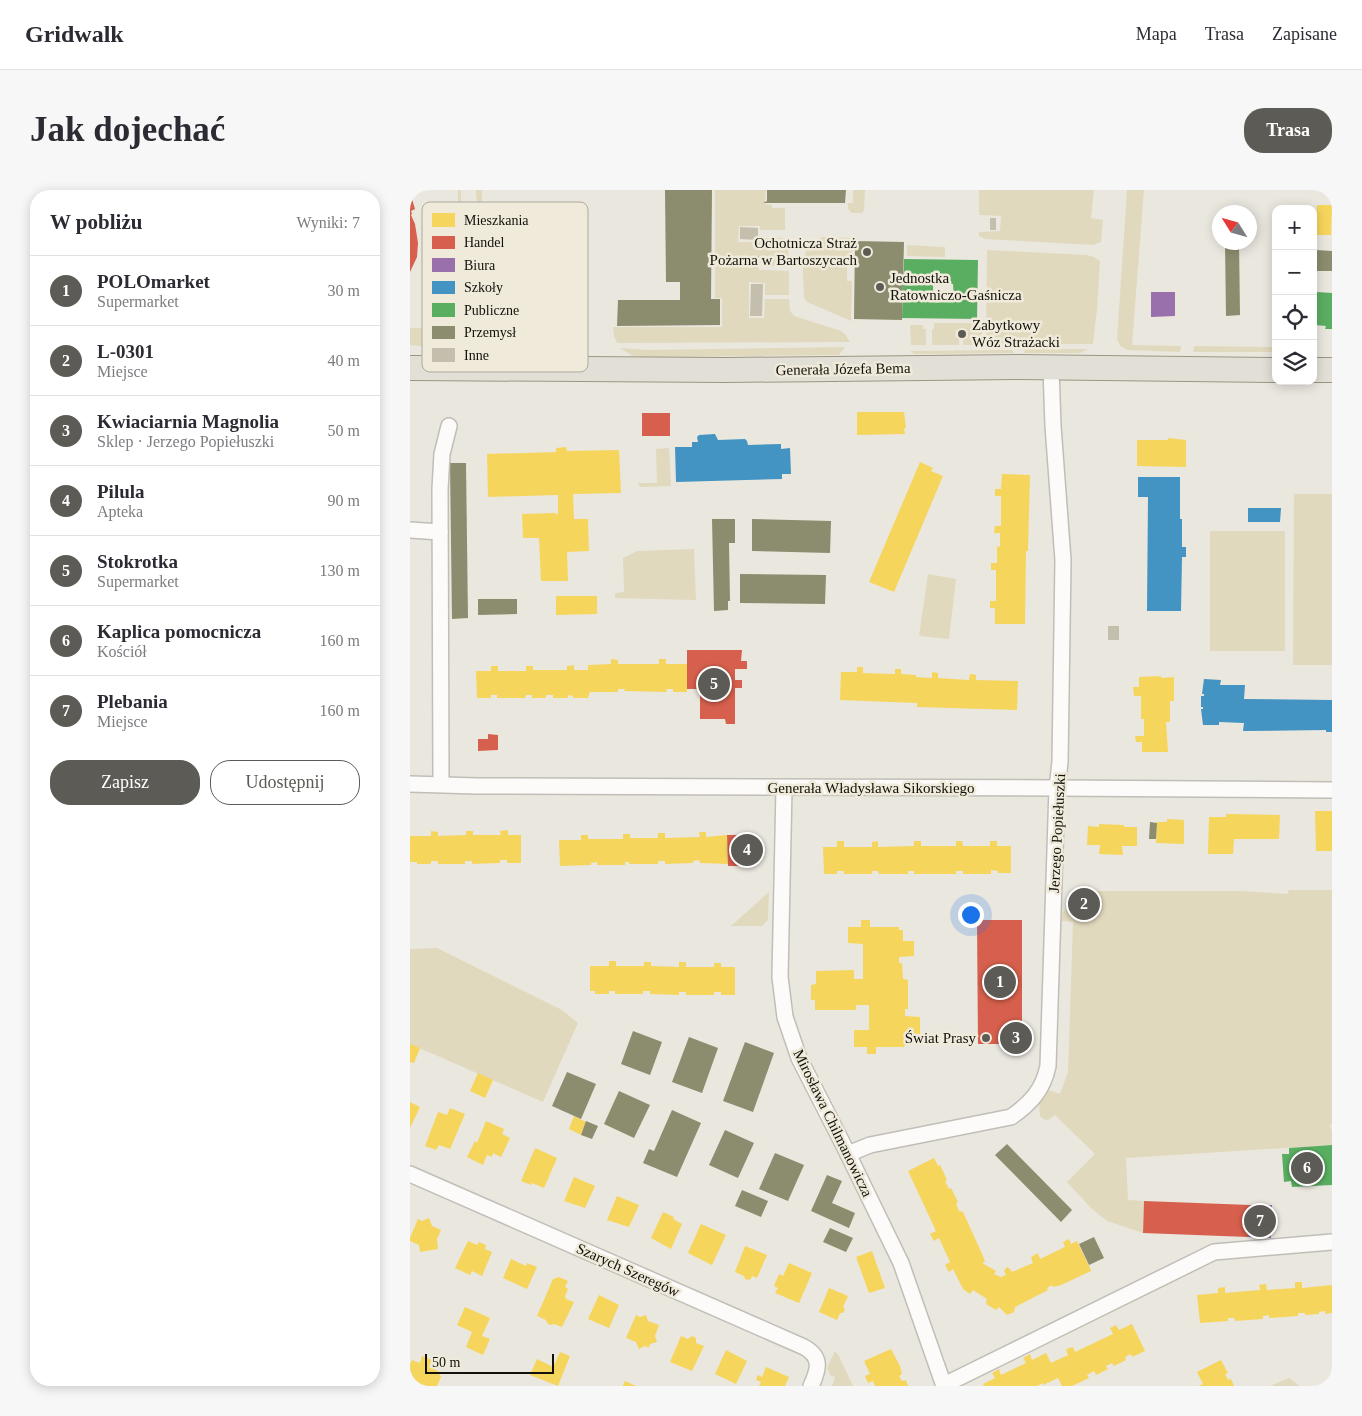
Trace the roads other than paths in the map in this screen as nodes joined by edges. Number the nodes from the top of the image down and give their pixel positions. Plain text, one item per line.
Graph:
1 (1051, 368) junction
2 (588, 370) edge
3 (1272, 370) edge
4 (1317, 370) edge
5 (1332, 370) edge
6 (449, 426) dead end
7 (410, 530) edge
8 (440, 532) junction
9 (410, 784) edge
10 (441, 784) junction
11 (784, 788) junction
12 (1057, 788) junction
13 (1332, 790) edge
14 (848, 1154) junction
15 (410, 1174) edge
16 (1332, 1242) edge
17 (944, 1385) edge
18 (812, 1386) edge

1 - 2 main road, Generała Józefa Bema
1 - 3 main road, Generała Józefa Bema
1 - 12 street, Jerzego Popiełuszki
4 - 5 main road
6 - 8 street
7 - 8 street
8 - 10 street
9 - 10 street, Generała Władysława Sikorskiego
10 - 11 street, Generała Władysława Sikorskiego
11 - 12 street, Generała Władysława Sikorskiego
11 - 14 street, Mirosława Chilmanowicza
12 - 13 street, Generała Władysława Sikorskiego
12 - 14 street, Jerzego Popiełuszki
14 - 17 street, Mirosława Chilmanowicza
15 - 18 street, Szarych Szeregów
16 - 17 street

